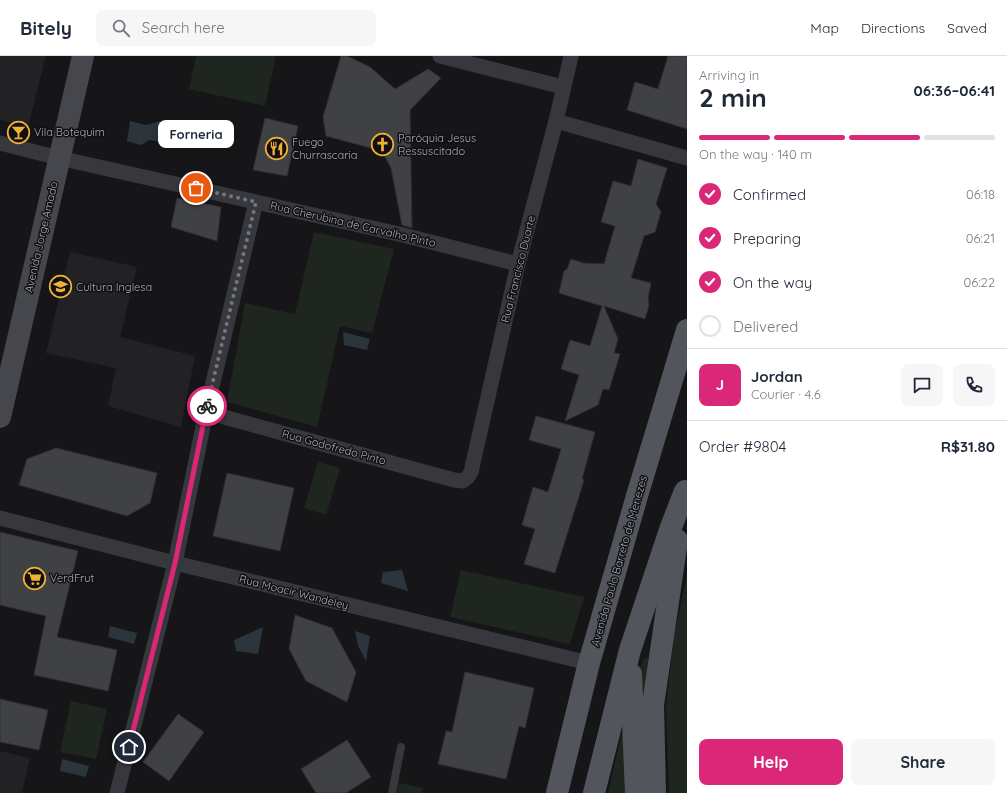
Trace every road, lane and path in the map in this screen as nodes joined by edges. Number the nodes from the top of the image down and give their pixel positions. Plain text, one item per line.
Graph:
1 (83, 56) edge
2 (440, 56) edge
3 (571, 56) edge
4 (563, 87) junction
5 (556, 122) junction
6 (0, 143) edge
7 (59, 158) junction
8 (687, 158) edge
9 (256, 202) junction
10 (518, 264) junction
11 (687, 330) edge
12 (206, 412) junction
13 (0, 417) edge
14 (463, 481) joint
15 (686, 486) edge
16 (0, 518) edge
17 (175, 563) junction
18 (630, 650) junction
19 (589, 663) junction
20 (401, 747) dead end
21 (118, 793) edge
22 (392, 793) edge
23 (557, 793) edge
24 (594, 793) edge
25 (636, 793) edge
26 (655, 793) edge

1 - 7 street, Avenida Jorge Amado
2 - 4 street
3 - 4 street, Rua Francisco Duarte
4 - 5 street, Rua Francisco Duarte
5 - 8 street
5 - 10 street, Rua Francisco Duarte
6 - 7 street, Rua Cherubina de Carvalho Pinto
7 - 9 street, Rua Cherubina de Carvalho Pinto
7 - 13 street, Avenida Jorge Amado
9 - 10 street, Rua Cherubina de Carvalho Pinto
9 - 12 street
10 - 14 street, Rua Francisco Duarte
11 - 19 main road, Avenida Paulo Barreto de Menezes
12 - 14 street, Rua Godofredo Pinto
12 - 17 street
15 - 18 main road
15 - 26 main road
16 - 17 street, Rua Moacir Wandeley
17 - 19 street, Rua Moacir Wandeley
17 - 21 street
18 - 24 main road
18 - 25 main road
19 - 23 main road, Avenida Paulo Barreto de Menezes
20 - 22 lane

